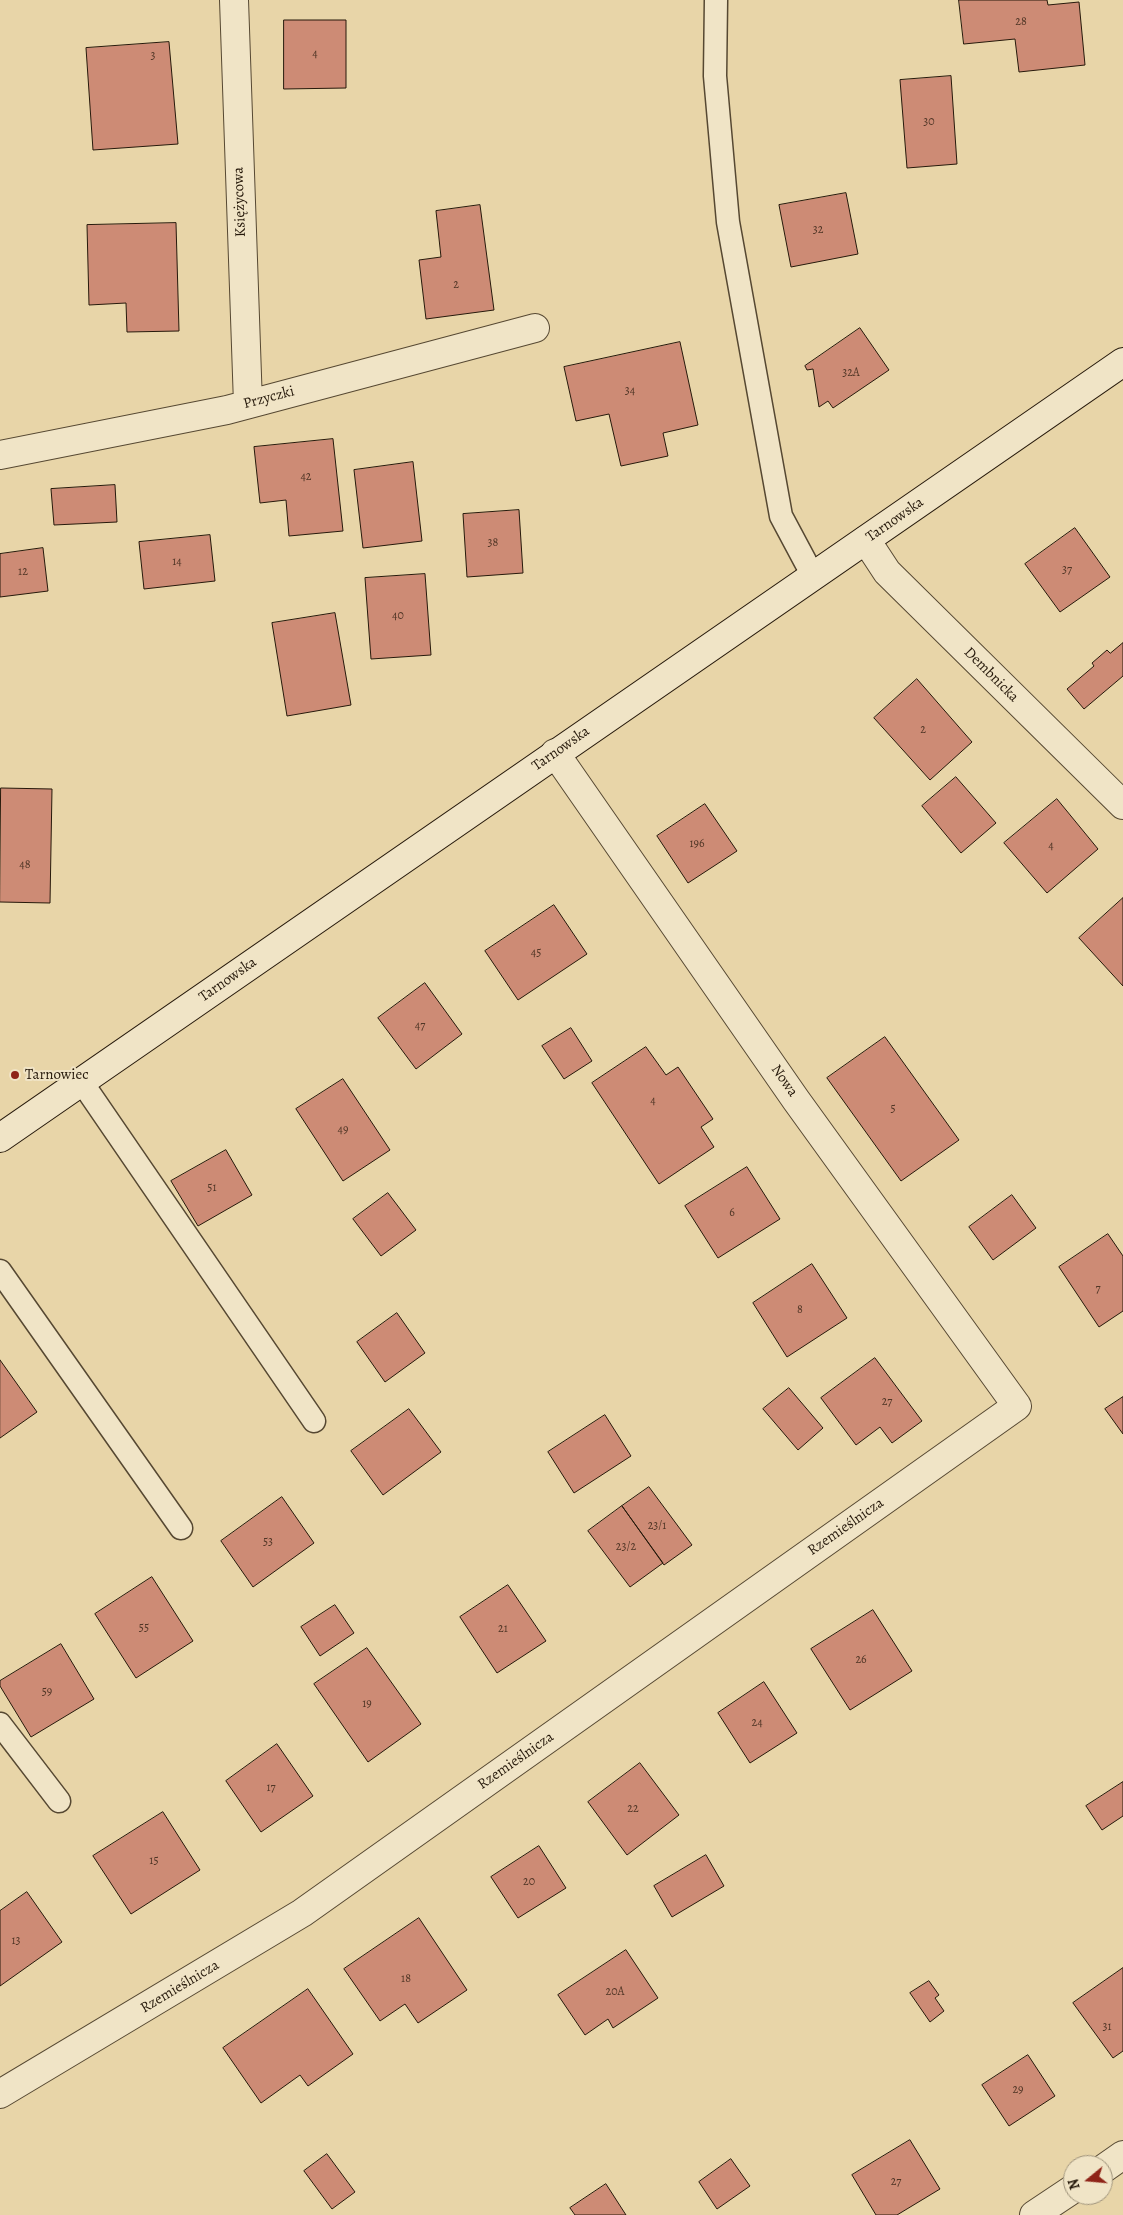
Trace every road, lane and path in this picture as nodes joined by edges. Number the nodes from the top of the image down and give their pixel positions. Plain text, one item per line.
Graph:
1 (234, 0) edge
2 (716, 0) edge
3 (535, 328) dead end
4 (1123, 362) edge
5 (248, 404) junction
6 (0, 455) edge
7 (866, 540) junction
8 (813, 576) junction
9 (555, 753) junction
10 (1123, 805) edge
11 (82, 1081) junction
12 (0, 1138) edge
13 (0, 1271) edge
14 (1017, 1406) joint
15 (314, 1421) dead end
16 (181, 1528) dead end
17 (0, 1724) edge
18 (60, 1801) dead end
19 (0, 2094) edge
20 (1063, 2196) edge
21 (1034, 2215) edge

1 - 5 street, Księżycowa
2 - 8 lane
3 - 5 street, Przyczki
4 - 7 street, Tarnowska
5 - 6 street, Przyczki
7 - 8 street, Tarnowska
7 - 10 street, Dembnicka
8 - 9 street, Tarnowska
9 - 11 street, Tarnowska
9 - 14 street, Nowa
11 - 12 street, Tarnowska
11 - 15 lane
13 - 16 lane
14 - 19 street, Rzemieślnicza
17 - 18 lane
20 - 21 street

